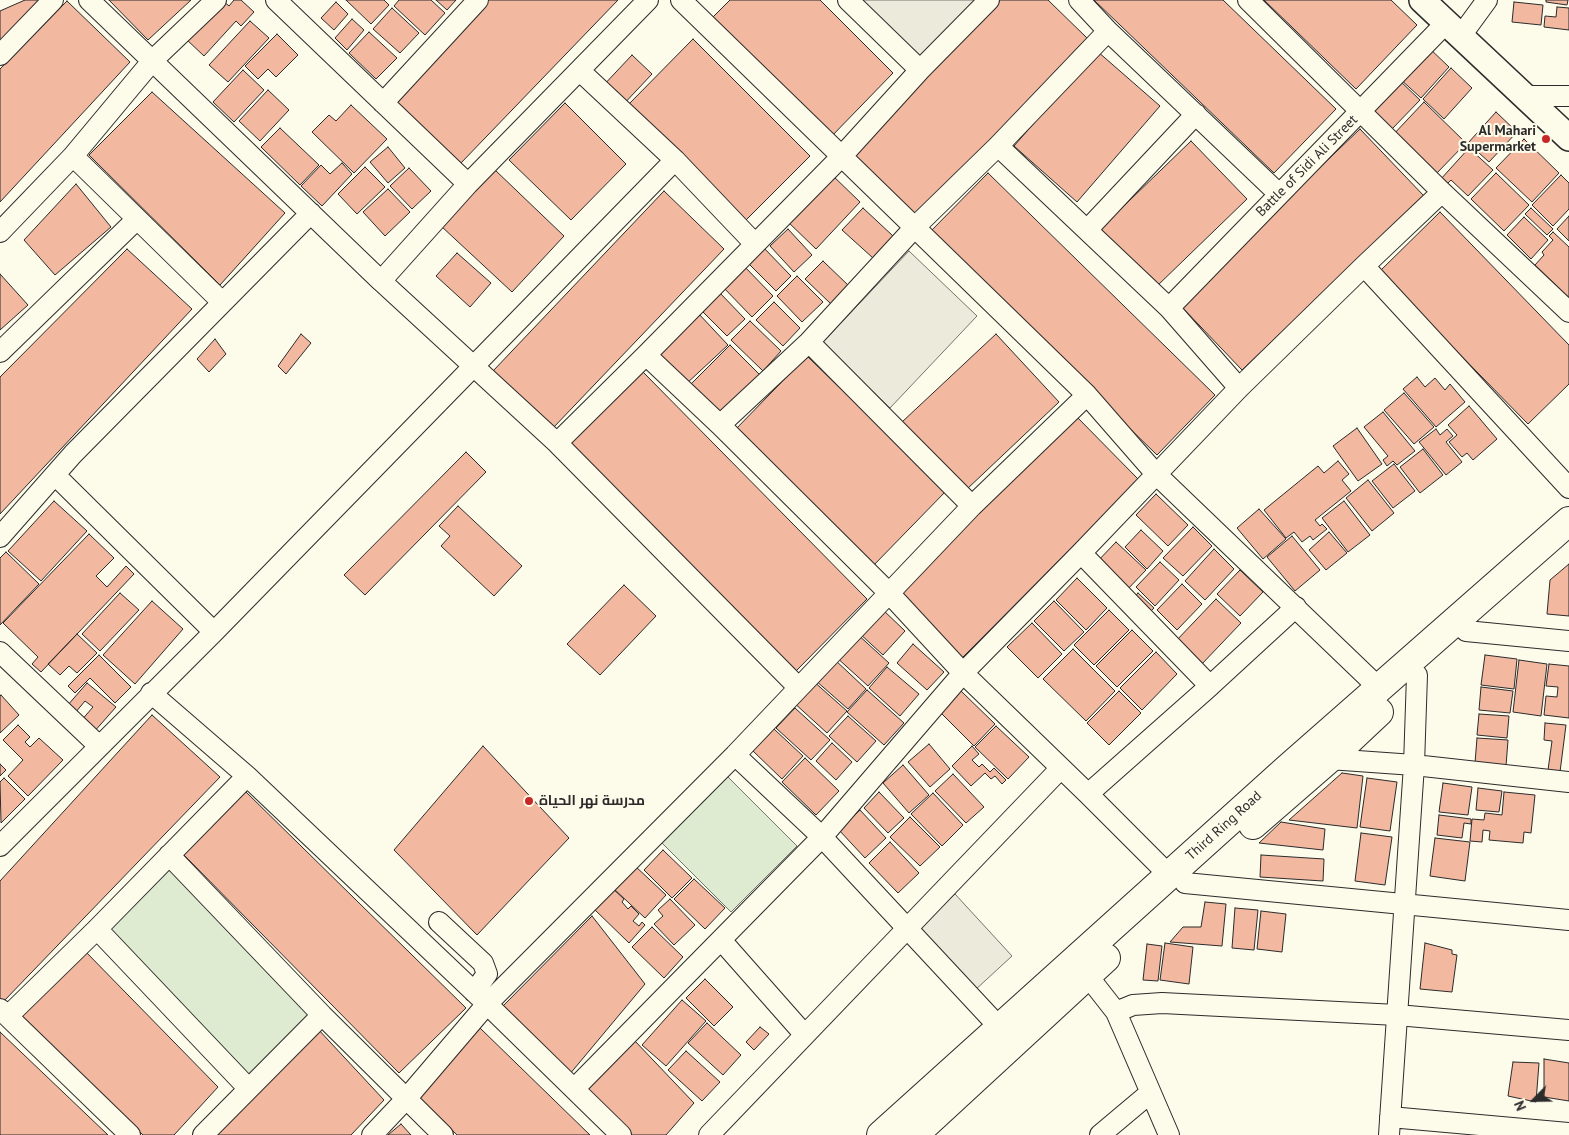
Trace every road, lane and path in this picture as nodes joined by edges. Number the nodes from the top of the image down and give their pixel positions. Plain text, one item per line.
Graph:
1 (54, 0) edge
2 (90, 0) edge
3 (216, 0) edge
4 (276, 0) edge
5 (478, 0) edge
6 (648, 0) edge
7 (681, 0) edge
8 (848, 0) edge
9 (989, 0) edge
10 (1079, 0) edge
11 (1248, 0) edge
12 (1422, 0) edge
13 (1488, 0) edge
14 (1453, 30) junction
15 (1108, 31) junction
16 (0, 55) edge
17 (153, 60) junction
18 (920, 70) junction
19 (580, 71) junction
20 (1525, 96) junction
21 (1569, 96) edge
22 (383, 103) junction
23 (1361, 112) junction
24 (1196, 114) junction
25 (1569, 138) edge
26 (998, 146) junction
27 (73, 156) junction
28 (841, 157) junction
29 (675, 160) junction
30 (468, 184) junction
31 (1442, 192) junction
32 (1279, 194) junction
33 (311, 213) junction
34 (136, 219) junction
35 (915, 228) junction
36 (1087, 230) junction
37 (0, 232) edge
38 (755, 244) junction
39 (1364, 266) junction
40 (381, 281) junction
41 (222, 302) junction
42 (1169, 308) junction
43 (1569, 312) edge
44 (810, 342) junction
45 (0, 352) edge
46 (646, 355) junction
47 (474, 367) junction
48 (1239, 388) junction
49 (1088, 395) junction
50 (720, 425) junction
51 (557, 443) junction
52 (1156, 474) junction
53 (56, 476) junction
54 (1569, 488) edge
55 (972, 506) junction
56 (1569, 521) edge
57 (0, 536) edge
58 (1569, 540) edge
59 (1081, 553) junction
60 (889, 593) junction
61 (1296, 607) junction
62 (1466, 631) junction
63 (214, 632) junction
64 (1569, 641) edge
65 (0, 652) edge
66 (963, 673) junction
67 (1417, 675) junction
68 (1210, 686) junction
69 (798, 687) junction
70 (1379, 688) junction
71 (152, 693) junction
72 (99, 746) junction
73 (734, 755) junction
74 (1329, 759) junction
75 (1414, 765) junction
76 (1061, 768) junction
77 (247, 776) junction
78 (1569, 782) edge
79 (1088, 794) junction
80 (822, 837) junction
81 (1, 842) edge
82 (169, 856) junction
83 (1177, 879) junction
84 (1404, 904) junction
85 (1569, 920) edge
86 (439, 922) dead end
87 (908, 928) junction
88 (97, 930) junction
89 (721, 940) junction
90 (1087, 975) junction
91 (481, 998) junction
92 (1116, 1012) junction
93 (4, 1013) edge
94 (322, 1015) junction
95 (1397, 1015) junction
96 (1000, 1028) junction
97 (1569, 1030) edge
98 (804, 1034) junction
99 (248, 1088) junction
100 (574, 1089) junction
101 (1150, 1093) junction
102 (406, 1099) junction
103 (1390, 1126) edge
104 (1569, 1133) edge
105 (130, 1135) edge
106 (203, 1135) edge
107 (372, 1135) edge
108 (443, 1135) edge
109 (621, 1135) edge
110 (709, 1135) edge
111 (881, 1135) edge
112 (914, 1135) edge
113 (1100, 1135) edge
114 (1169, 1135) edge

1 - 16 street
2 - 17 street
3 - 17 street
4 - 22 street
5 - 22 street
6 - 19 street
7 - 28 street
8 - 18 street
9 - 18 street
10 - 15 street
11 - 23 street
12 - 14 main road
13 - 14 street, Battle of Sidi Ali Street
14 - 20 main road
14 - 23 street, Battle of Sidi Ali Street
15 - 24 street
15 - 26 street
17 - 27 street
17 - 33 street
18 - 28 street
19 - 29 street
19 - 30 street
20 - 21 street
20 - 25 main road
22 - 30 street
23 - 31 street
23 - 32 street, Battle of Sidi Ali Street
24 - 32 street
24 - 36 street
26 - 35 street
26 - 36 street
27 - 34 street
27 - 37 street
28 - 35 street
28 - 38 street
29 - 38 street
29 - 47 street
30 - 40 street
31 - 39 street
31 - 43 street
32 - 42 street, Battle of Sidi Ali Street
33 - 40 street
33 - 41 street
34 - 41 street
34 - 45 street
35 - 44 street
35 - 49 street
36 - 42 street
38 - 46 street
39 - 48 street
39 - 54 street
40 - 47 street
41 - 53 street
42 - 48 street
44 - 50 street
44 - 55 street
46 - 50 street
46 - 51 street
47 - 51 street
47 - 63 street
48 - 52 street
49 - 52 street
49 - 55 street
50 - 60 street
51 - 69 street
52 - 59 street
52 - 61 street
53 - 57 street
53 - 63 street
55 - 60 street
56 - 70 highway, Third Ring Road
58 - 62 highway, Third Ring Road
59 - 66 street
59 - 68 street
60 - 66 street
60 - 69 street
61 - 68 street
61 - 70 street
62 - 64 street
62 - 67 highway, Third Ring Road
63 - 71 street
65 - 72 street
66 - 76 street
66 - 80 street
67 - 74 highway, Third Ring Road
67 - 75 street
68 - 79 street
69 - 73 street
70 - 83 highway, Third Ring Road
71 - 72 street
71 - 77 street
72 - 81 street
73 - 80 street
73 - 91 street
74 - 75 street
74 - 83 highway, Third Ring Road
75 - 78 street
75 - 84 street
76 - 79 street
76 - 87 street
77 - 82 street
77 - 91 street
79 - 83 street
80 - 87 street
80 - 89 street
82 - 88 street
82 - 94 street
83 - 84 street
83 - 90 highway, Third Ring Road
83 - 96 highway, Third Ring Road
84 - 85 street
84 - 95 street
86 - 91 street
87 - 96 street
87 - 98 street
88 - 93 street
88 - 99 street
89 - 98 street
89 - 100 street
90 - 92 street
90 - 112 highway, Third Ring Road
91 - 100 street
91 - 102 street
92 - 95 street
92 - 101 street
93 - 105 street
94 - 99 street
94 - 102 street
95 - 97 street
95 - 103 street
96 - 111 highway, Third Ring Road
98 - 110 street
99 - 106 street
100 - 109 street
101 - 113 street
101 - 114 street
102 - 107 street
102 - 108 street
103 - 104 street

